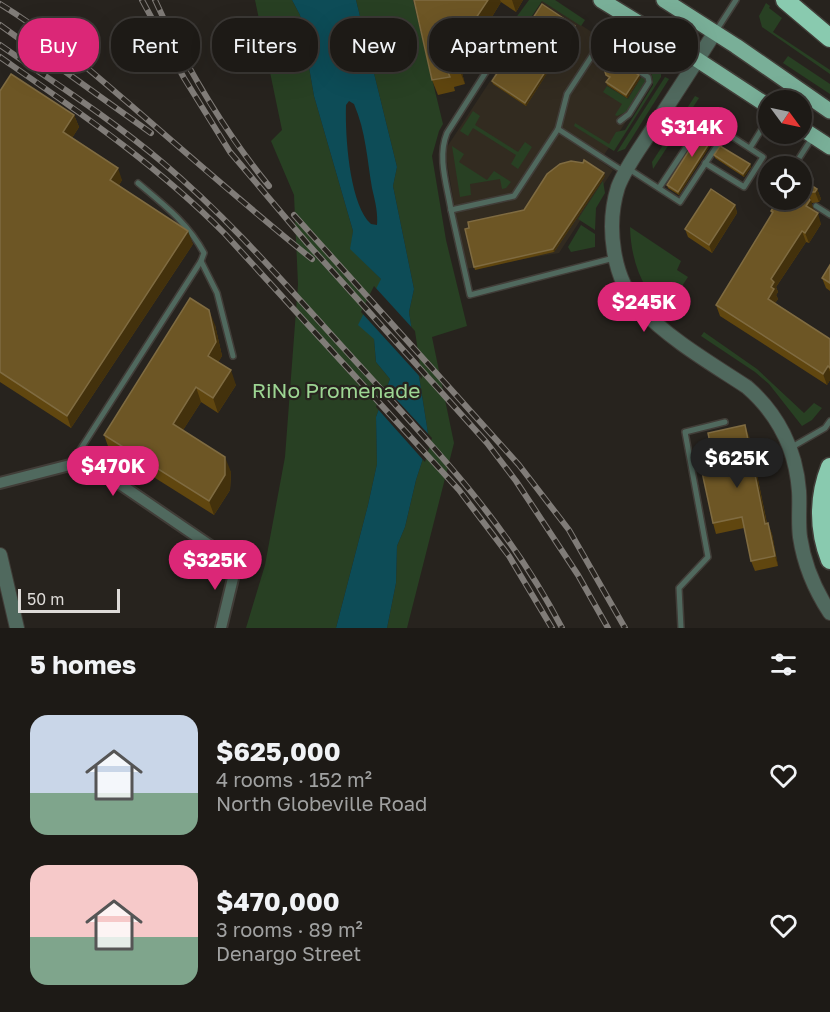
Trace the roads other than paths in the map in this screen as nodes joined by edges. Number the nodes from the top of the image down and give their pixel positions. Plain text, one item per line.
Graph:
1 (601, 0) edge
2 (664, 0) edge
3 (736, 0) edge
4 (785, 0) edge
5 (630, 18) edge
6 (716, 32) junction
7 (830, 38) edge
8 (698, 60) joint
9 (486, 72) edge
10 (690, 72) edge
11 (758, 99) edge
12 (830, 111) edge
13 (620, 121) dead end
14 (558, 129) junction
15 (726, 132) junction
16 (812, 135) edge
17 (758, 136) edge
18 (830, 147) edge
19 (750, 148) junction
20 (705, 163) junction
21 (626, 170) junction
22 (138, 183) dead end
23 (659, 188) junction
24 (816, 206) edge
25 (451, 210) junction
26 (830, 215) edge
27 (614, 258) junction
28 (201, 261) junction
29 (233, 356) dead end
30 (830, 421) edge
31 (725, 422) dead end
32 (790, 448) junction
33 (70, 465) junction
34 (830, 467) edge
35 (0, 483) edge
36 (0, 555) edge
37 (830, 560) edge
38 (830, 613) edge
39 (17, 628) edge
40 (221, 628) edge
41 (681, 628) edge

1 - 5 main road
2 - 6 main road
3 - 6 lane
4 - 7 highway
6 - 8 street
6 - 12 main road
8 - 11 main road
9 - 25 lane
10 - 21 street
13 - 14 lane
14 - 21 lane
14 - 25 lane
15 - 19 lane
15 - 20 lane
15 - 23 lane
16 - 18 main road
17 - 19 lane
19 - 20 lane
20 - 23 lane
21 - 23 lane
21 - 27 street
22 - 28 lane
24 - 26 lane
25 - 27 lane
27 - 32 street
28 - 29 lane
28 - 33 lane
30 - 32 lane
31 - 41 lane
32 - 38 street
33 - 35 street
33 - 40 street
34 - 37 highway
36 - 39 street

